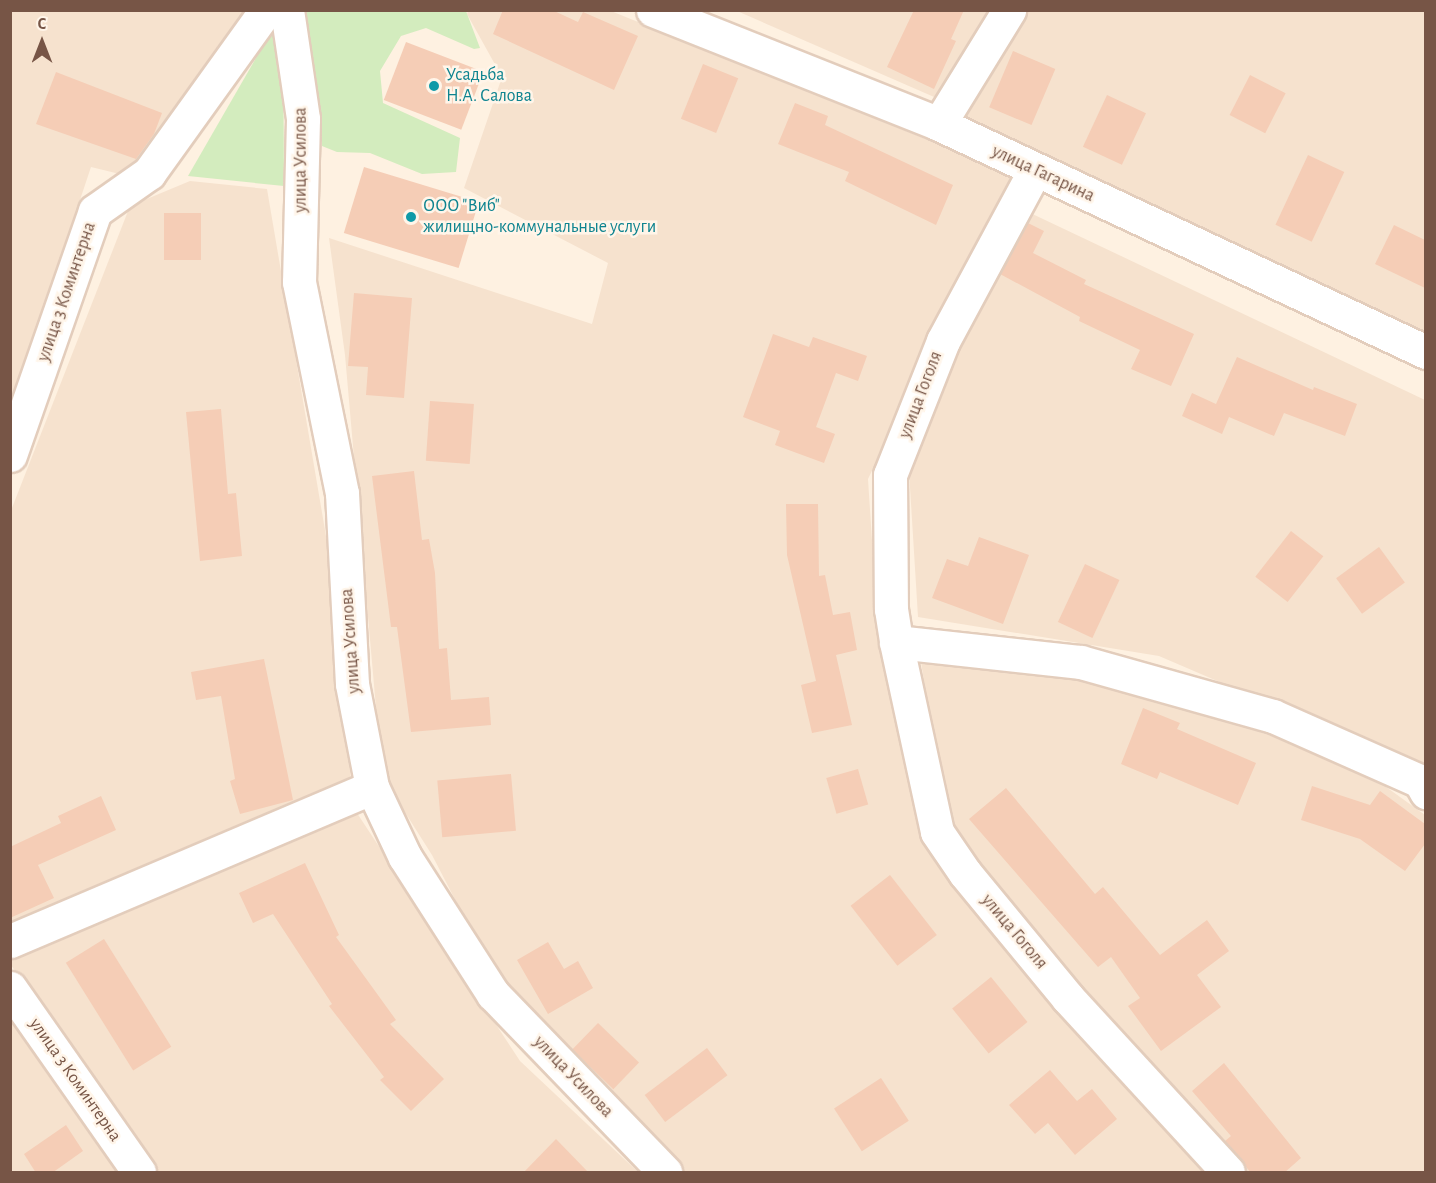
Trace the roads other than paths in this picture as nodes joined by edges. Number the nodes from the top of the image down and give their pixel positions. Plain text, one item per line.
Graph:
1 (266, 10) edge
2 (287, 10) edge
3 (653, 10) edge
4 (1009, 10) edge
5 (939, 124) junction
6 (1035, 170) junction
7 (1425, 352) edge
8 (10, 454) edge
9 (896, 642) junction
10 (372, 787) junction
11 (1425, 792) edge
12 (10, 941) edge
13 (10, 988) edge
14 (139, 1173) edge
15 (665, 1173) edge
16 (1228, 1173) edge

1 - 8 street, улица 3 Коминтерна
2 - 10 street, улица Усилова
3 - 5 street, улица Гагарина
4 - 5 street
5 - 6 street, улица Гагарина
6 - 7 street, улица Гагарина
6 - 9 street, улица Гоголя
9 - 11 street
9 - 16 street, улица Гоголя
10 - 12 street
10 - 15 street, улица Усилова
13 - 14 street, улица 3 Коминтерна

